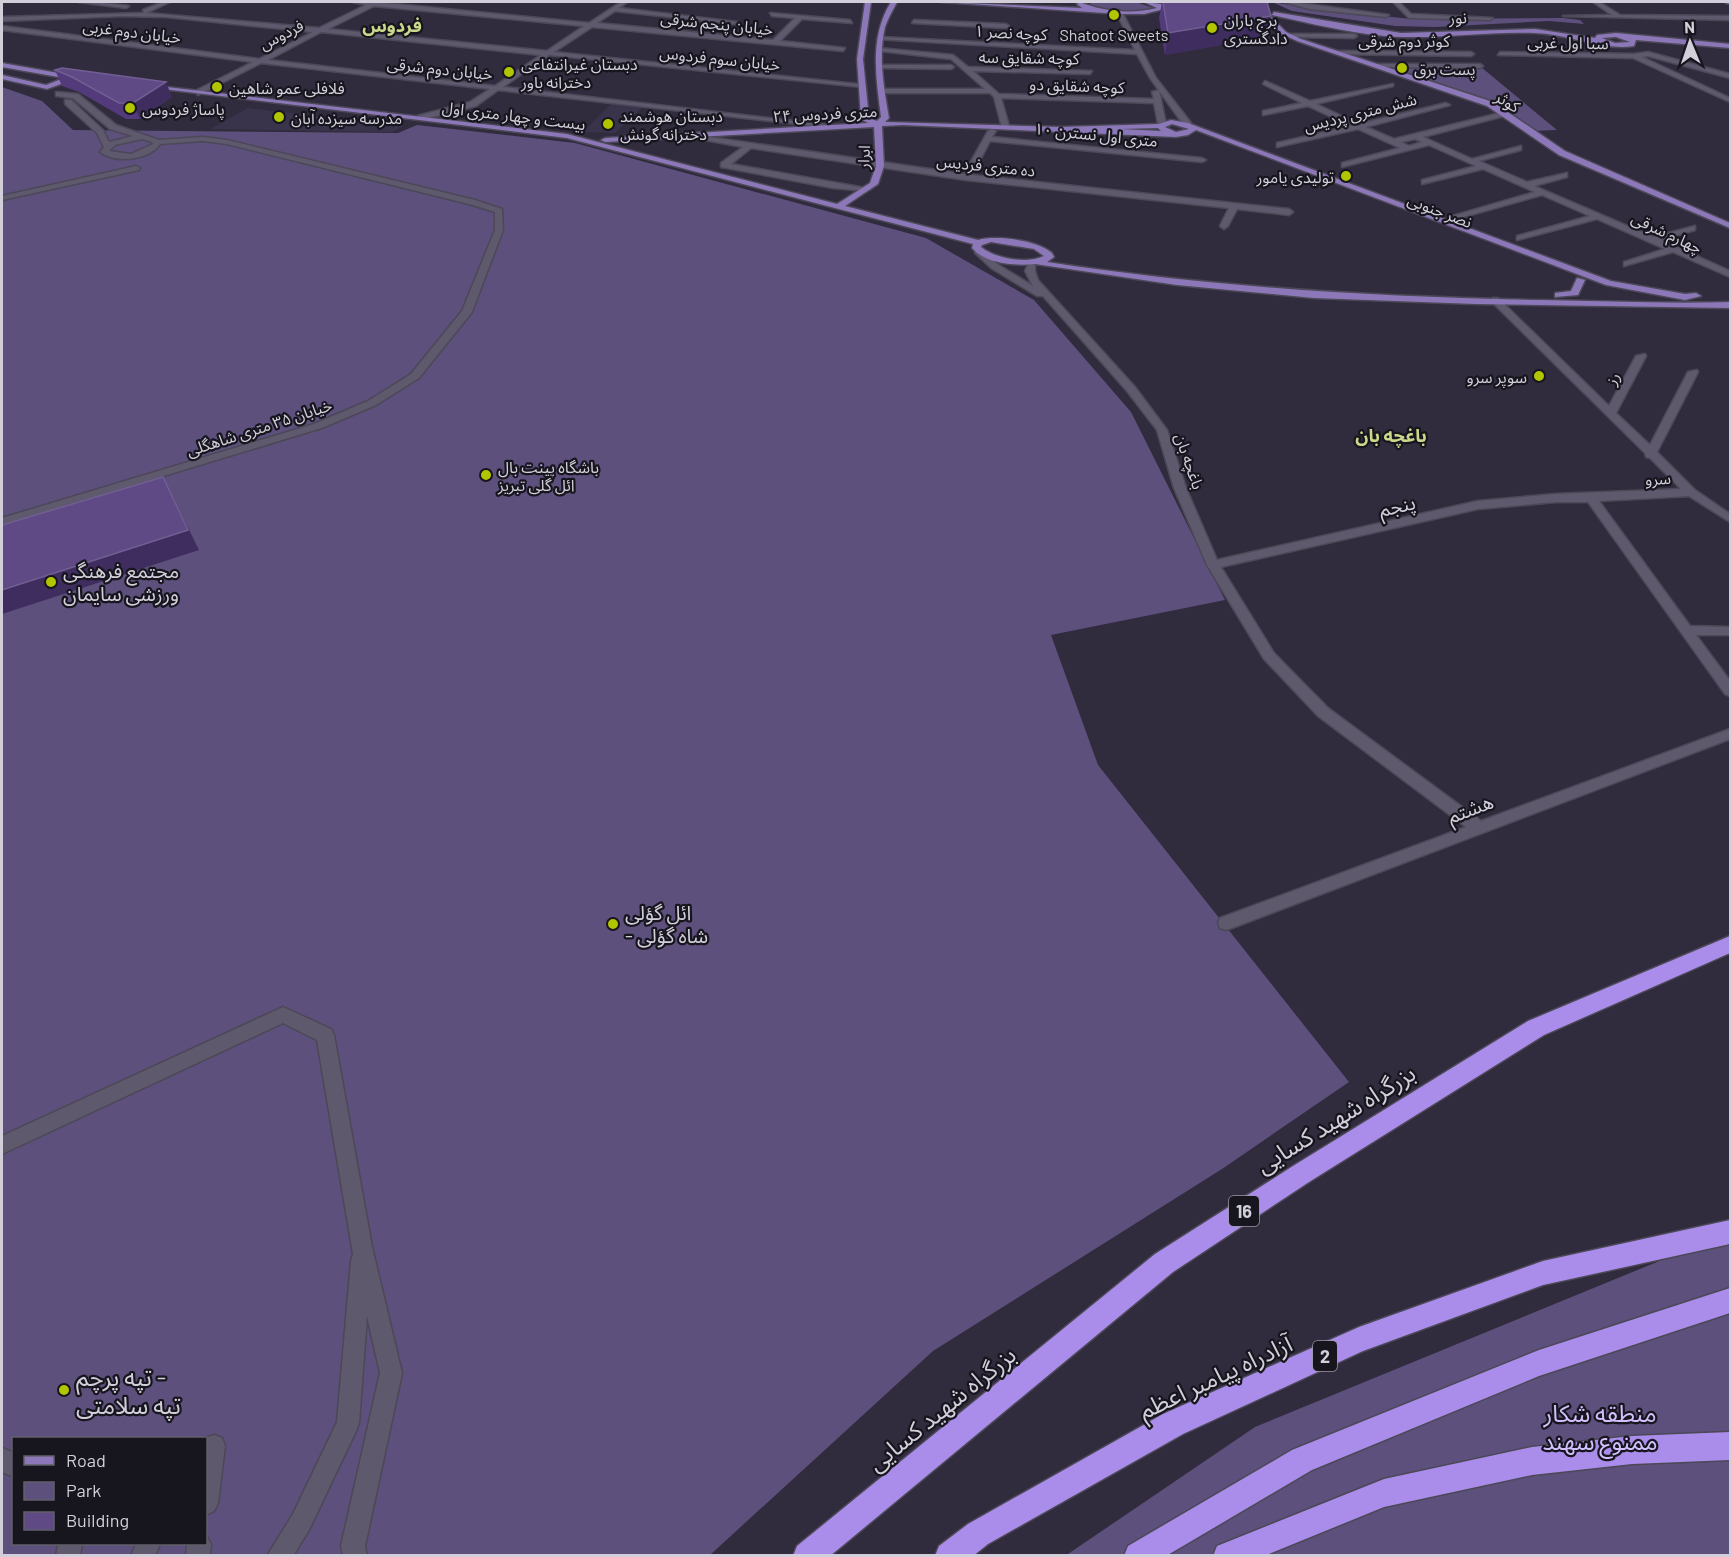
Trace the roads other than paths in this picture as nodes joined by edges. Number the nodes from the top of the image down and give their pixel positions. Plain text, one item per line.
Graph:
1 (81, 2) edge
2 (167, 2) edge
3 (356, 2) edge
4 (375, 2) edge
5 (624, 2) edge
6 (870, 2) edge
7 (891, 2) edge
8 (944, 2) edge
9 (1058, 2) edge
10 (1065, 2) edge
11 (1083, 2) edge
12 (1147, 2) edge
13 (1287, 2) edge
14 (1357, 2) edge
15 (1371, 2) edge
16 (1396, 2) edge
17 (1596, 2) edge
18 (1155, 3) edge
19 (612, 9) junction
20 (1088, 10) junction
21 (1119, 12) junction
22 (1153, 12) junction
23 (144, 13) junction
24 (772, 14) dead end
25 (1386, 15) dead end
26 (1566, 16) dead end
27 (1617, 16) junction
28 (800, 17) junction
29 (1490, 18) dead end
30 (1731, 18) edge
31 (2, 19) edge
32 (1300, 19) junction
33 (734, 22) dead end
34 (850, 22) dead end
35 (914, 22) dead end
36 (589, 24) junction
37 (1276, 26) junction
38 (2, 28) edge
39 (318, 31) junction
40 (1619, 35) junction
41 (1290, 36) junction
42 (1354, 36) dead end
43 (880, 39) junction
44 (774, 42) junction
45 (1608, 43) junction
46 (1634, 43) junction
47 (1004, 45) junction
48 (1731, 47) edge
49 (843, 49) dead end
50 (880, 49) junction
51 (1140, 52) junction
52 (1337, 53) junction
53 (545, 54) junction
54 (1471, 54) dead end
55 (1500, 54) dead end
56 (1648, 54) junction
57 (1634, 56) junction
58 (258, 62) junction
59 (2, 65) edge
60 (1376, 66) junction
61 (1480, 66) dead end
62 (951, 67) dead end
63 (880, 68) junction
64 (968, 69) junction
65 (1090, 72) dead end
66 (1731, 76) edge
67 (2, 77) edge
68 (72, 77) junction
69 (1153, 78) junction
70 (83, 79) edge
71 (1265, 83) dead end
72 (1391, 84) dead end
73 (141, 86) edge
74 (862, 86) junction
75 (46, 87) junction
76 (495, 87) junction
77 (881, 91) junction
78 (198, 93) junction
79 (59, 94) junction
80 (995, 94) junction
81 (1731, 100) edge
82 (1157, 101) junction
83 (1309, 103) junction
84 (1446, 105) dead end
85 (1266, 113) dead end
86 (1505, 113) junction
87 (420, 118) junction
88 (878, 124) junction
89 (1161, 125) junction
90 (833, 126) junction
91 (994, 126) junction
92 (1005, 126) junction
93 (1190, 126) junction
94 (1358, 126) junction
95 (1060, 129) junction
96 (1176, 134) junction
97 (682, 135) junction
98 (1415, 136) junction
99 (142, 137) junction
100 (987, 138) junction
101 (593, 141) junction
102 (157, 142) junction
103 (1393, 142) junction
104 (1430, 143) junction
105 (1280, 145) dead end
106 (107, 146) junction
107 (749, 146) junction
108 (1408, 148) junction
109 (1518, 148) dead end
110 (1202, 160) dead end
111 (1472, 161) junction
112 (1345, 165) dead end
113 (880, 166) junction
114 (1484, 166) junction
115 (136, 168) dead end
116 (1564, 175) dead end
117 (966, 178) junction
118 (1425, 182) dead end
119 (1527, 185) junction
120 (867, 189) junction
121 (1544, 192) junction
122 (2, 198) edge
123 (837, 207) junction
124 (1234, 207) junction
125 (1289, 213) dead end
126 (1594, 214) junction
127 (1452, 219) dead end
128 (1224, 226) dead end
129 (1731, 226) edge
130 (1692, 228) dead end
131 (1520, 238) dead end
132 (1653, 240) junction
133 (978, 247) junction
134 (1674, 249) junction
135 (1048, 253) junction
136 (1036, 263) junction
137 (1627, 264) dead end
138 (1106, 273) junction
139 (1730, 275) edge
140 (1580, 280) junction
141 (1731, 296) edge
142 (1048, 298) junction
143 (1495, 300) junction
144 (1731, 304) edge
145 (1692, 306) junction
146 (1641, 356) dead end
147 (1693, 372) dead end
148 (1610, 414) junction
149 (1650, 454) junction
150 (1691, 492) junction
151 (1591, 498) junction
152 (1731, 519) edge
153 (2, 522) edge
154 (1213, 565) junction
155 (1687, 630) junction
156 (1731, 631) edge
157 (1731, 691) edge
158 (1731, 734) edge
159 (1478, 827) junction
160 (1226, 924) dead end
161 (1731, 944) edge
162 (2, 1145) edge
163 (1731, 1232) edge
164 (362, 1246) junction
165 (1731, 1301) edge
166 (1731, 1446) edge
167 (207, 1451) edge
168 (207, 1496) edge
169 (279, 1556) edge
170 (355, 1556) edge
171 (807, 1556) edge
172 (949, 1556) edge
173 (1138, 1556) edge
174 (1227, 1556) edge

1 - 23 street
2 - 23 street
3 - 4 street, خیابان پنجم شرقی
4 - 36 street, خیابان پنجم شرقی
4 - 39 street, فردوس
5 - 19 street
6 - 74 main road
7 - 43 main road
8 - 20 main road
9 - 10 main road
11 - 20 main road
12 - 18 main road
13 - 25 street
14 - 15 street
16 - 29 street
17 - 27 street
18 - 22 main road
18 - 22 main road
19 - 33 street
19 - 36 street
20 - 21 main road
21 - 22 main road
21 - 51 street
23 - 31 street, خیابان سوم فردوس
23 - 39 street, خیابان سوم فردوس
24 - 28 street
26 - 27 street
27 - 30 street
28 - 34 street
28 - 44 street
32 - 37 main road
32 - 37 main road, کوثر
32 - 40 main road, نور
32 - 45 main road, نور
35 - 47 street
36 - 44 street, خیابان پنجم شرقی
36 - 53 street
37 - 41 main road, کوثر
38 - 58 street, خیابان دوم غربی
39 - 53 street, خیابان سوم فردوس
39 - 58 street, فردوس
40 - 45 main road
40 - 46 main road
40 - 48 main road, نور
41 - 42 street
41 - 52 main road, کوثر
43 - 47 street, کوچه نصر ۱
43 - 50 main road
44 - 49 street, خیابان پنجم شرقی
45 - 46 main road, نور
45 - 56 street
45 - 57 street
46 - 48 main road, نور
46 - 56 street
47 - 51 street, کوچه نصر ۱
50 - 63 main road
50 - 64 street
51 - 69 street
52 - 54 street, کوثر دوم شرقی
52 - 60 main road, کوثر
53 - 74 street, خیابان سوم فردوس
53 - 76 street
55 - 57 street, سبا اول غربی
56 - 57 street
56 - 66 street
57 - 81 street
58 - 76 street, خیابان دوم شرقی
58 - 78 street, فردوس
59 - 68 main road
60 - 61 street
60 - 86 main road, کوثر
62 - 63 street
63 - 77 main road
64 - 65 street, کوچه شقایق سه
64 - 80 street
67 - 75 main road
68 - 70 main road
68 - 75 main road
69 - 82 street
69 - 93 street
71 - 83 street
72 - 83 street
73 - 78 main road, بیست و چهار متری اول
74 - 88 main road
75 - 79 street
76 - 87 street
76 - 90 street, خیابان دوم شرقی
77 - 80 street, کوچه شقایق دو
77 - 88 main road, ابرار
78 - 87 main road, بیست و چهار متری اول
79 - 99 street
79 - 106 street
80 - 82 street, کوچه شقایق دو
80 - 92 street
82 - 89 street
83 - 85 street
83 - 94 street
84 - 94 street, شش متری پردیس
86 - 98 street
86 - 129 main road, کوثر
87 - 101 main road, بیست و چهار متری اول
88 - 90 main road, ۲۴ متری فردوس
88 - 91 main road, ۲۴ متری فردوس
88 - 113 main road, ابرار
89 - 93 main road, ۲۴ متری فردوس
89 - 95 main road, ۲۴ متری فردوس
89 - 96 main road
90 - 97 main road, ۲۴ متری فردوس
91 - 92 main road, ۲۴ متری فردوس
91 - 100 street
92 - 95 main road, ۲۴ متری فردوس
93 - 96 main road
93 - 141 main road, نصر جنوبی
94 - 103 street
94 - 105 street, شش متری پردیس
95 - 96 main road, ۲۴ متری فردوس
96 - 140 main road, نصر جنوبی
97 - 101 main road, ۲۴ متری فردوس
97 - 107 street, ده متری فردیس
98 - 103 street
98 - 104 street
99 - 102 street
99 - 106 street
100 - 110 street, ۱۰ متری اول نسترن
100 - 117 street
101 - 123 main road, بیست و چهار متری اول
102 - 106 street
102 - 153 street, خیابان ۳۵ متری شاهگلی
103 - 108 street
104 - 108 street
104 - 111 street
107 - 113 street, ده متری فردیس
107 - 120 street
108 - 112 street
109 - 111 street
111 - 114 street
113 - 117 street, ده متری فردیس
113 - 120 main road, ابرار
114 - 118 street
114 - 119 street
115 - 122 street
116 - 119 street
117 - 124 street, ده متری فردیس
119 - 121 street
120 - 123 main road, ابرار
121 - 126 street
121 - 127 street
123 - 133 main road, بیست و چهار متری اول
124 - 125 street, ده متری فردیس
124 - 128 street
126 - 131 street
126 - 132 street
126 - 139 street, چهارم شرقی
130 - 132 street
132 - 134 street
133 - 135 main road
133 - 136 main road, بیست و چهار متری اول
133 - 142 street
134 - 137 street
134 - 139 street
135 - 136 main road
135 - 138 main road
136 - 138 main road, بیست و چهار متری اول
136 - 142 street
138 - 143 main road
140 - 143 main road
140 - 145 main road, نصر جنوبی
142 - 154 street, باغچه بان
143 - 145 main road
143 - 148 street, سرو
144 - 145 main road
146 - 148 street, رز
147 - 149 street
148 - 149 street, سرو
149 - 150 street, سرو
150 - 151 street, سرو
150 - 152 street
151 - 154 street, پنجم
151 - 155 street
154 - 159 street, باغچه بان
155 - 156 street
155 - 157 street
158 - 159 street, هشتم
159 - 160 street, هشتم
161 - 171 highway, بزرگراه شهید کسایی / 16
162 - 164 street
163 - 172 highway, آزادراه پیامبر اعظم / 2
164 - 169 street
164 - 170 street
165 - 173 highway
166 - 174 highway
167 - 168 street

